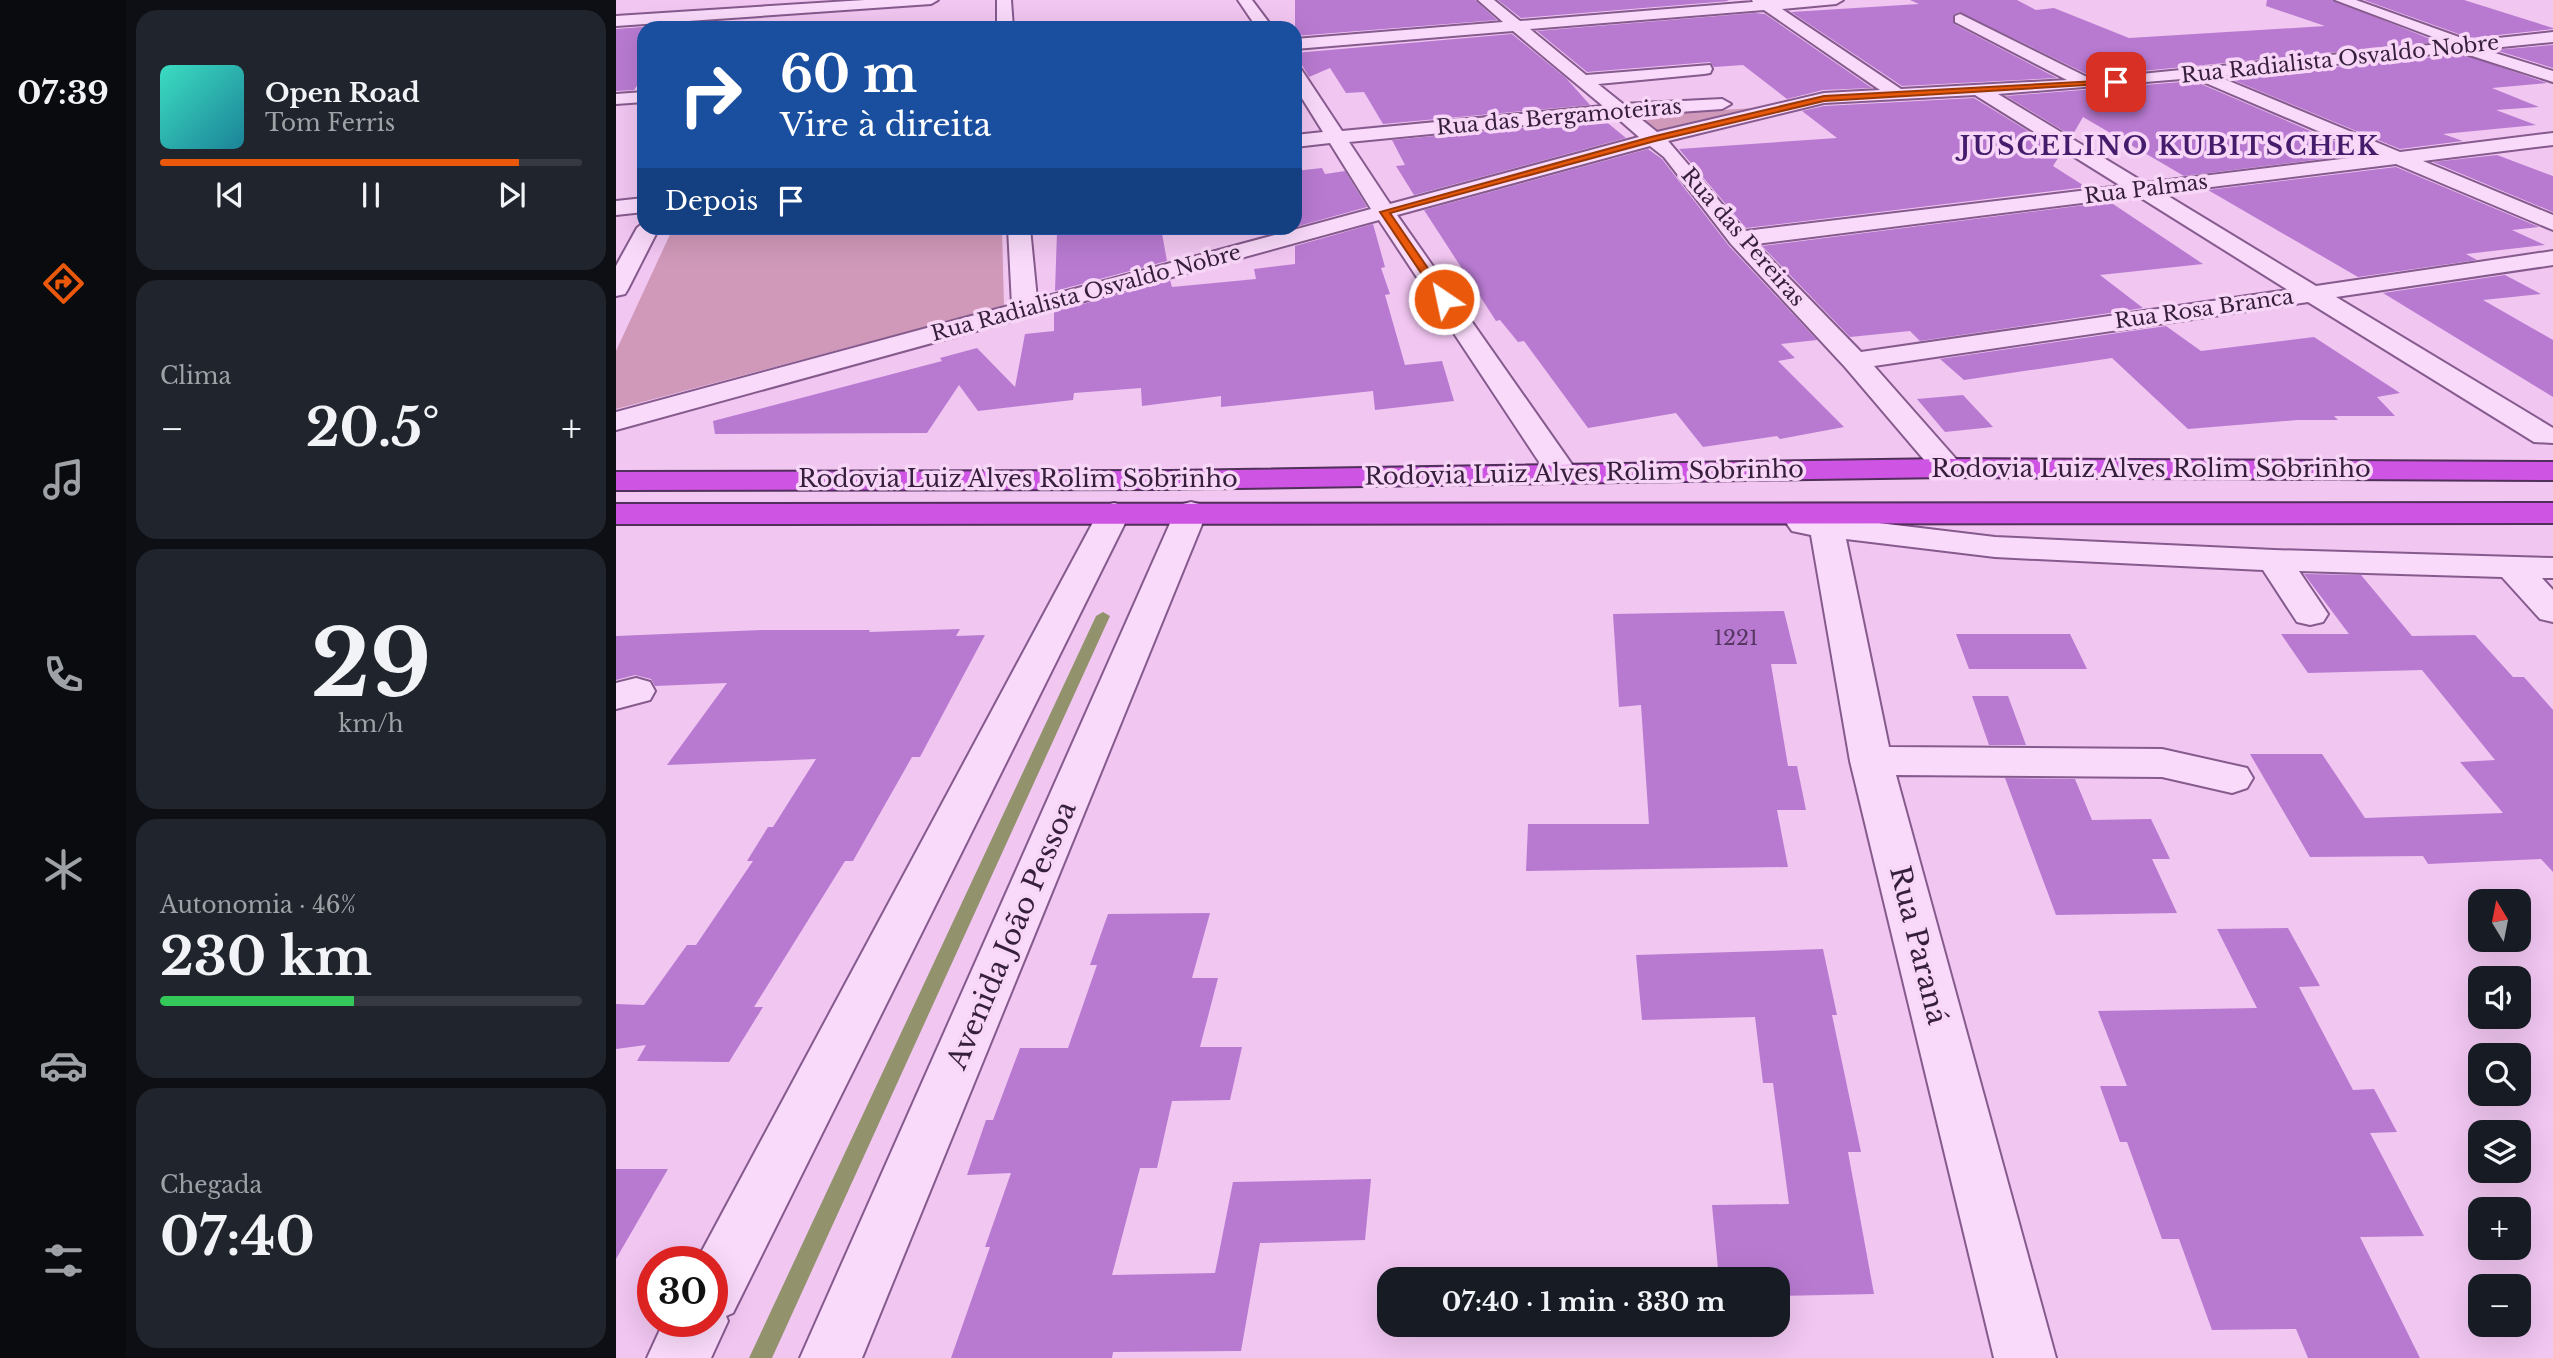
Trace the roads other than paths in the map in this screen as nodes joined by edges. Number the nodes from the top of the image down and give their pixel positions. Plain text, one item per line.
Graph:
1 (931, 0) edge
2 (1004, 0) edge
3 (1245, 0) edge
4 (1485, 0) edge
5 (1836, 0) edge
6 (2342, 0) edge
7 (1763, 3) edge
8 (761, 6) edge
9 (1960, 19) dead end
10 (616, 21) edge
11 (1005, 21) edge
12 (1260, 21) edge
13 (1516, 26) junction
14 (2553, 37) edge
15 (1302, 43) edge
16 (2466, 46) junction
17 (1704, 69) dead end
18 (2199, 74) junction
19 (2553, 77) edge
20 (1583, 80) junction
21 (1302, 84) edge
22 (2088, 84) junction
23 (1982, 92) junction
24 (1899, 95) junction
25 (637, 98) edge
26 (1824, 98) junction
27 (616, 99) edge
28 (1619, 110) junction
29 (1337, 137) junction
30 (2553, 139) edge
31 (1302, 140) edge
32 (1662, 146) junction
33 (1696, 149) dead end
34 (2396, 158) junction
35 (2142, 189) junction
36 (637, 206) edge
37 (616, 208) edge
38 (1384, 212) junction
39 (2553, 223) edge
40 (1302, 234) edge
41 (644, 235) edge
42 (1020, 235) edge
43 (1300, 235) edge
44 (1739, 239) junction
45 (2553, 258) edge
46 (616, 289) edge
47 (2312, 293) junction
48 (1025, 310) junction
49 (1856, 361) junction
50 (616, 421) edge
51 (2545, 436) dead end
52 (1948, 468) junction
53 (2553, 471) edge
54 (1562, 473) junction
55 (616, 481) edge
56 (1191, 512) junction
57 (1114, 513) junction
58 (2553, 513) edge
59 (616, 514) edge
60 (1754, 514) junction
61 (1827, 529) junction
62 (2274, 560) junction
63 (2512, 567) junction
64 (2553, 568) edge
65 (2553, 611) edge
66 (2309, 614) dead end
67 (1871, 761) junction
68 (2232, 778) dead end
69 (728, 1261) edge
70 (689, 1337) edge
71 (678, 1358) edge
72 (831, 1358) edge
73 (2025, 1358) edge

1 - 8 street
2 - 11 street
3 - 12 street
4 - 13 street, Rua das Pereiras
5 - 7 street
6 - 16 street
7 - 13 street
7 - 24 street
8 - 10 street
9 - 22 street
13 - 15 street
13 - 20 street, Rua das Pereiras
14 - 16 street, Rua Radialista Osvaldo Nobre
16 - 18 street, Rua Radialista Osvaldo Nobre
16 - 19 street
17 - 20 street
18 - 22 street, Rua Radialista Osvaldo Nobre
18 - 34 street
20 - 28 street, Rua das Pereiras
21 - 29 street
22 - 23 street, Rua Radialista Osvaldo Nobre
23 - 24 street, Rua Radialista Osvaldo Nobre
23 - 35 street
24 - 26 street, Rua Radialista Osvaldo Nobre
25 - 27 street
26 - 28 street, Rua das Bergamoteiras
26 - 32 street, Rua Radialista Osvaldo Nobre
28 - 29 street, Rua das Bergamoteiras
28 - 32 street, Rua das Pereiras
29 - 31 street, Rua das Bergamoteiras
29 - 38 street
30 - 34 street, Rua Palmas
32 - 33 street
32 - 38 street, Rua Radialista Osvaldo Nobre
32 - 44 street, Rua das Pereiras
34 - 35 street, Rua Palmas
34 - 39 street
35 - 44 street, Rua Palmas
35 - 47 street
36 - 37 street
38 - 40 street, Rua Radialista Osvaldo Nobre
38 - 54 street
41 - 46 street
42 - 48 street
43 - 48 street, Rua Radialista Osvaldo Nobre
44 - 49 street, Rua das Pereiras
45 - 47 street, Rua Rosa Branca
47 - 49 street, Rua Rosa Branca
47 - 51 street
48 - 50 street, Rua Radialista Osvaldo Nobre
49 - 52 street, Rua das Pereiras
52 - 53 highway, Rodovia Luiz Alves Rolim Sobrinho
52 - 54 highway, Rodovia Luiz Alves Rolim Sobrinho
54 - 55 highway, Rodovia Luiz Alves Rolim Sobrinho
56 - 57 highway, Rodovia Luiz Alves Rolim Sobrinho
56 - 60 highway, Rodovia Luiz Alves Rolim Sobrinho
56 - 72 street, Avenida João Pessoa
57 - 59 highway, Rodovia Luiz Alves Rolim Sobrinho
57 - 69 street
58 - 60 highway, Rodovia Luiz Alves Rolim Sobrinho
60 - 61 street
61 - 62 street
61 - 67 street, Rua Paraná
62 - 63 street
62 - 66 street
63 - 64 street
63 - 65 street
67 - 68 street
67 - 73 street, Rua Paraná
70 - 71 street

